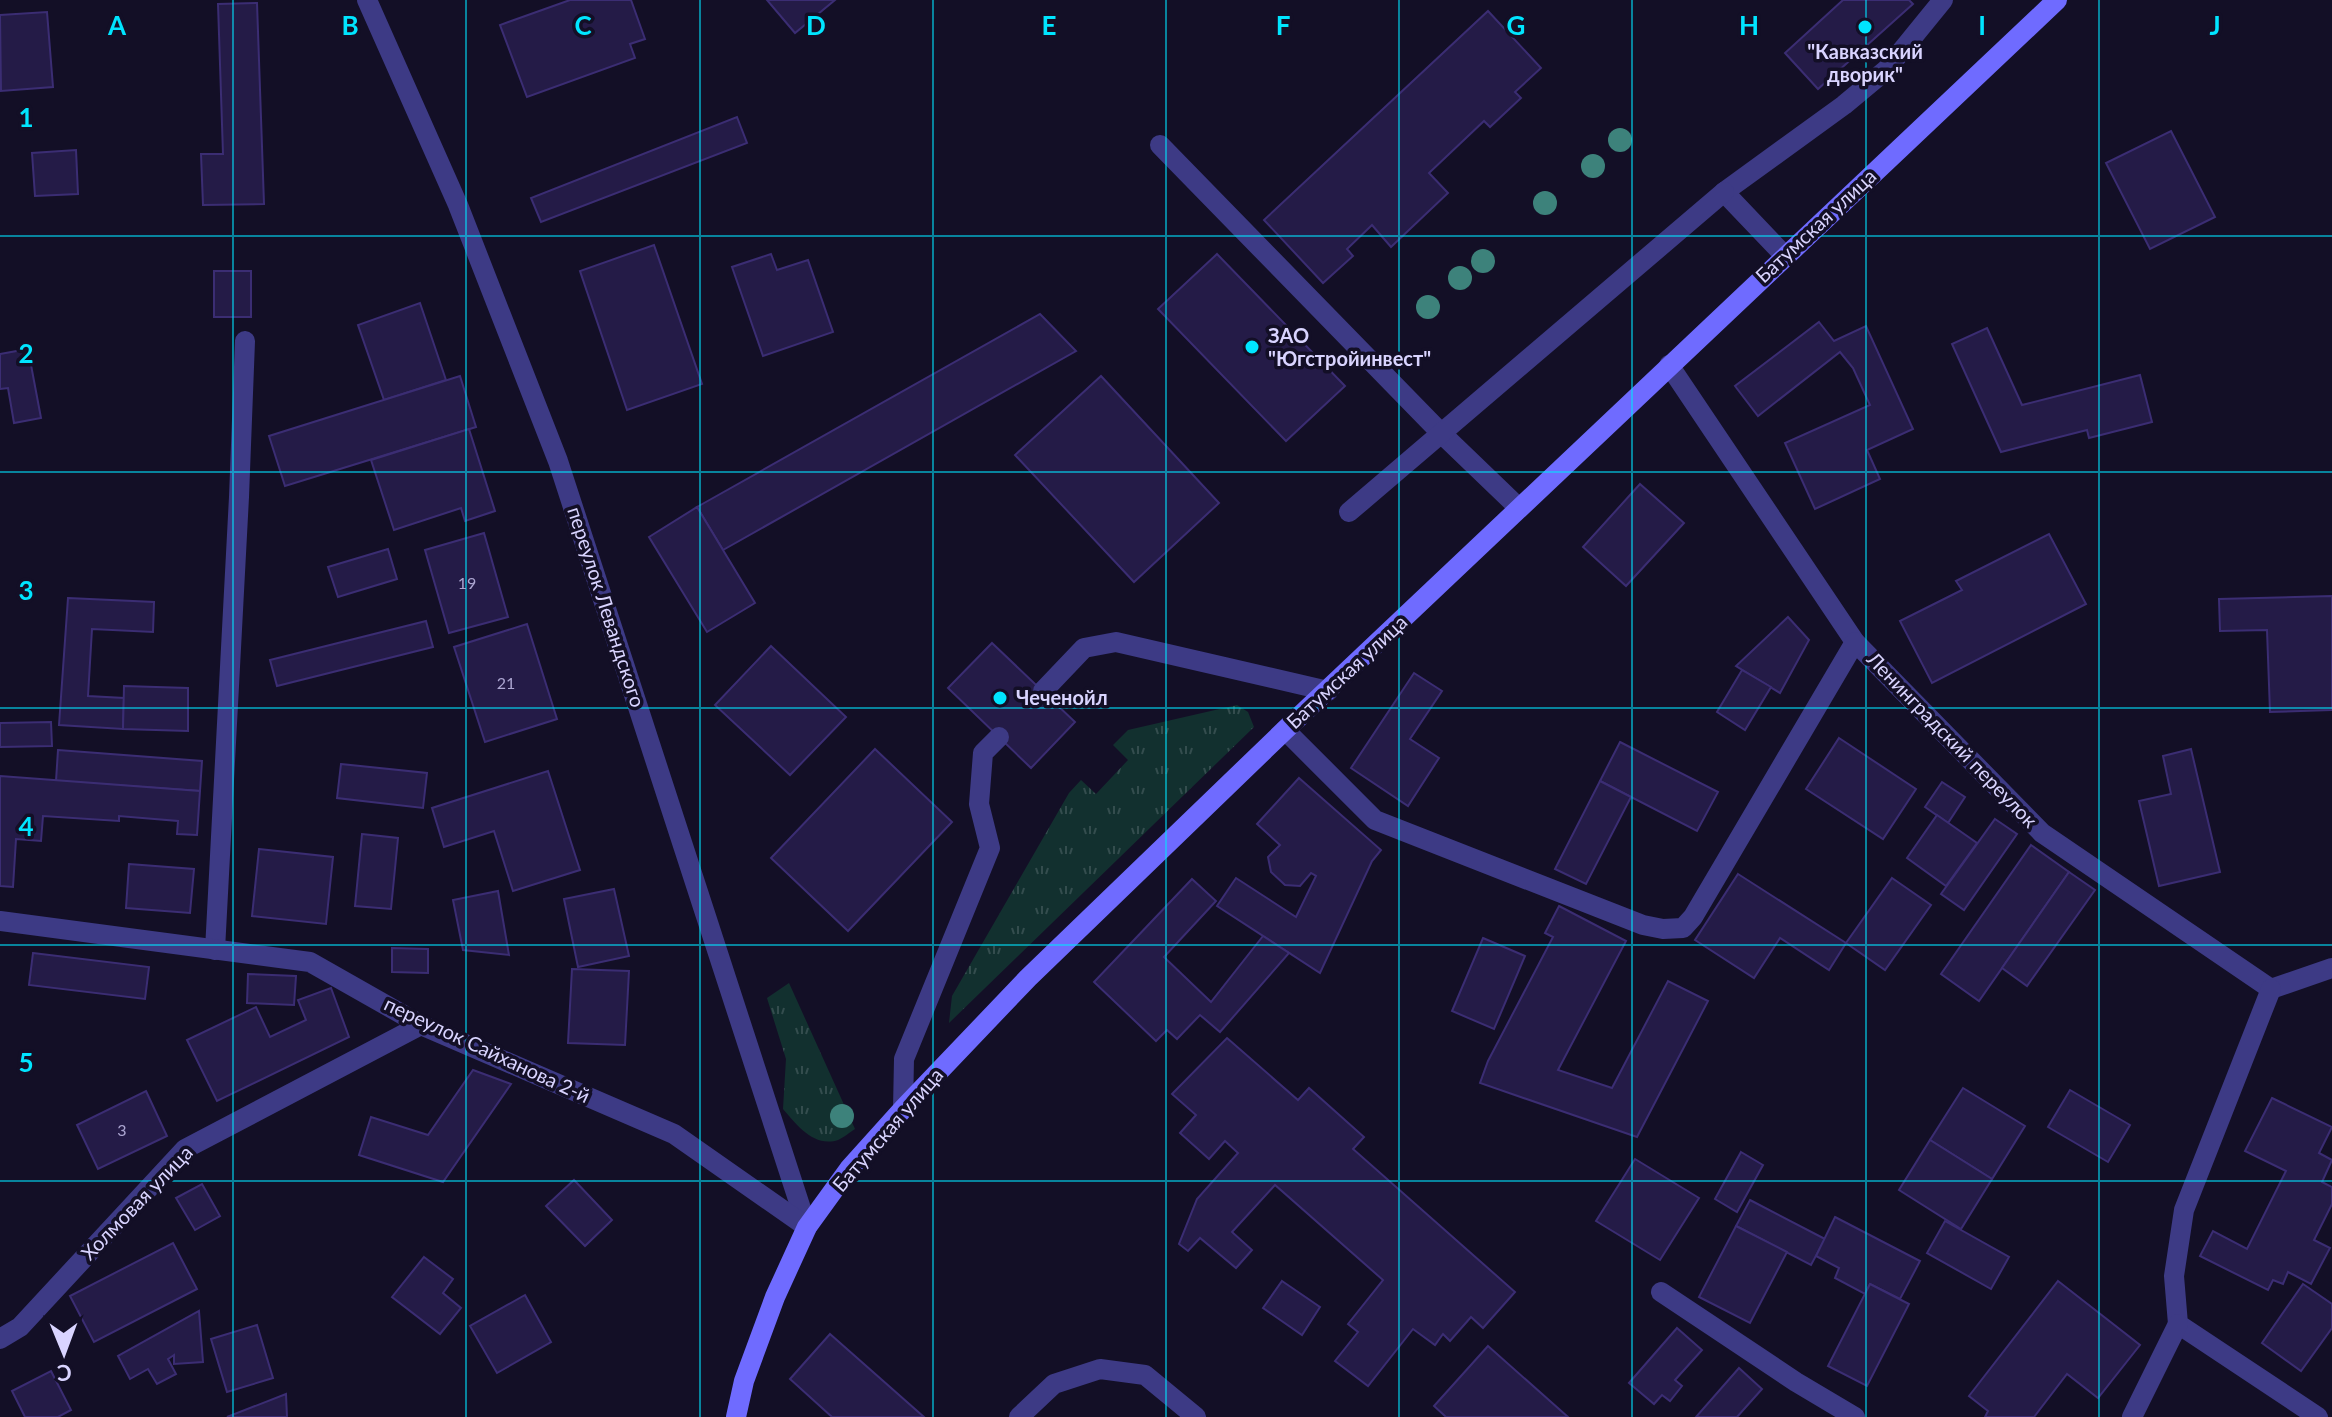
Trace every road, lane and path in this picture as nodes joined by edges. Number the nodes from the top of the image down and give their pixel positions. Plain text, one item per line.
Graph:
1 (367, 0) edge
2 (1943, 0) edge
3 (2048, 3) edge
4 (1160, 145) dead end
5 (1724, 192) junction
6 (1785, 256) junction
7 (245, 341) dead end
8 (1669, 365) junction
9 (1441, 433) junction
10 (1519, 508) junction
11 (1349, 512) dead end
12 (1855, 642) junction
13 (1043, 691) dead end
14 (1328, 691) junction
15 (1285, 730) junction
16 (999, 737) dead end
17 (0, 921) edge
18 (215, 950) junction
19 (2332, 968) edge
20 (2271, 989) junction
21 (421, 1025) junction
22 (903, 1109) junction
23 (807, 1227) junction
24 (1661, 1292) dead end
25 (2178, 1324) junction
26 (0, 1339) edge
27 (736, 1417) edge
28 (1019, 1417) edge
29 (1196, 1417) edge
30 (1855, 1417) edge
31 (2132, 1417) edge
32 (2318, 1417) edge

1 - 23 street, переулок Левандского
2 - 5 street
3 - 6 main road, Батумская улица
4 - 9 street
5 - 6 street
5 - 9 street
6 - 8 main road, Батумская улица
7 - 18 street
8 - 10 main road, Батумская улица
8 - 12 street, Ленинградский переулок
9 - 10 street
9 - 11 street
10 - 14 main road, Батумская улица
12 - 15 street
12 - 20 street, Ленинградский переулок
13 - 14 street
14 - 15 main road, Батумская улица
15 - 22 main road, Батумская улица
16 - 22 street
17 - 18 street, переулок Сайханова 2-й
18 - 21 street, переулок Сайханова 2-й
19 - 20 street
20 - 25 street
21 - 23 street, переулок Сайханова 2-й
21 - 26 street, Холмовая улица
22 - 23 main road, Батумская улица
23 - 27 main road, Батумская улица
24 - 30 street
25 - 31 street
25 - 32 street
28 - 29 street

